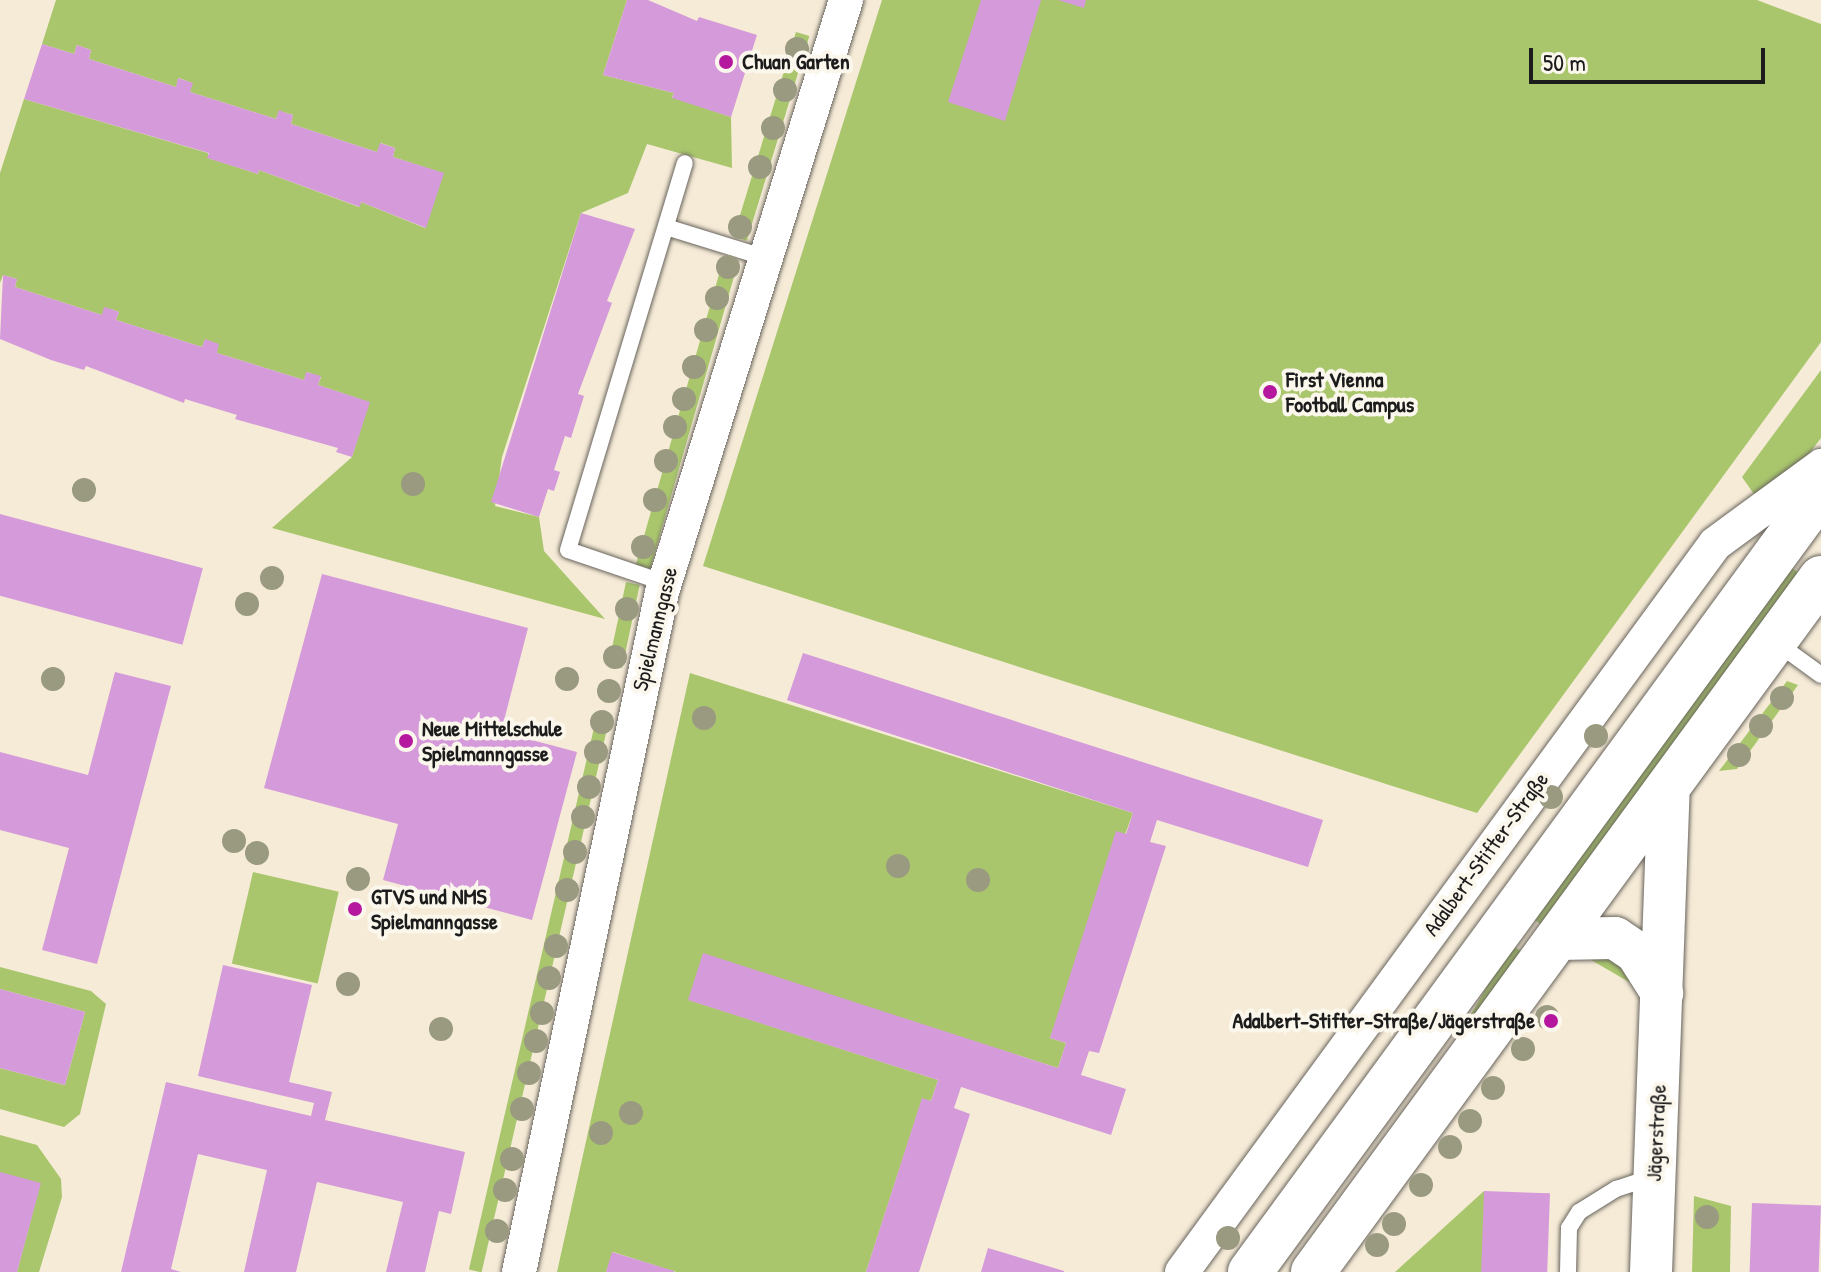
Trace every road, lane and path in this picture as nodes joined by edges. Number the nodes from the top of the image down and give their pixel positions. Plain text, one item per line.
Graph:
1 (846, 0) edge
2 (685, 163) dead end
3 (666, 227) junction
4 (766, 258) junction
5 (1821, 466) edge
6 (1821, 492) edge
7 (1821, 578) edge
8 (665, 583) junction
9 (1775, 641) junction
10 (1821, 675) edge
11 (1669, 786) junction
12 (1556, 939) junction
13 (1662, 993) junction
14 (1653, 1177) junction
15 (519, 1272) edge
16 (1182, 1272) edge
17 (1250, 1272) edge
18 (1313, 1272) edge
19 (1568, 1272) edge
20 (1651, 1272) edge

1 - 4 street, Spielmanngasse
2 - 3 lane
3 - 4 lane
3 - 8 lane
4 - 8 street, Spielmanngasse
5 - 16 street, Adalbert-Stifter-Straße
6 - 17 main road
7 - 9 main road
8 - 15 street, Spielmanngasse
9 - 10 lane
9 - 11 main road
11 - 12 main road
11 - 13 street, Jägerstraße
12 - 13 street
12 - 18 main road
13 - 14 street, Jägerstraße
14 - 19 lane
14 - 20 street, Jägerstraße

